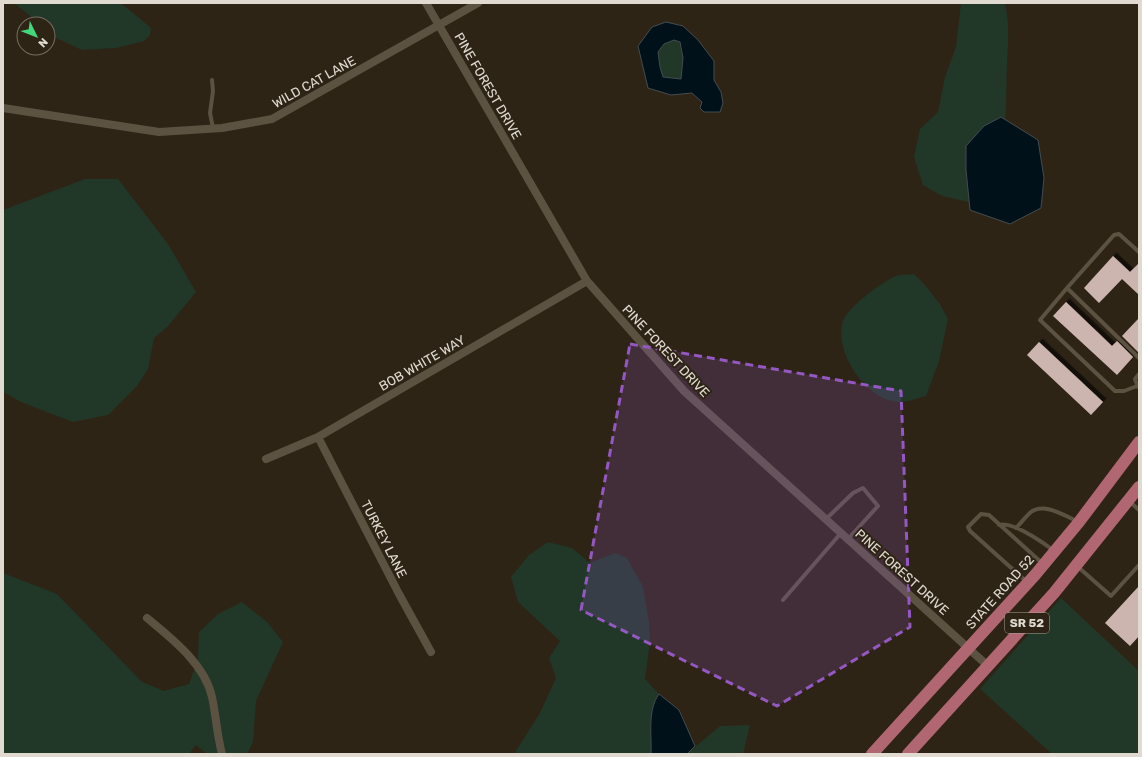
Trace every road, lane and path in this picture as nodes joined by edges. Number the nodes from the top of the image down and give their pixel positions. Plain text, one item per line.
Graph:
1 (426, 3) edge
2 (478, 3) edge
3 (440, 26) junction
4 (212, 80) dead end
5 (3, 108) edge
6 (213, 128) junction
7 (1139, 252) edge
8 (587, 281) junction
9 (1067, 288) junction
10 (1139, 358) edge
11 (1139, 374) edge
12 (1138, 387) edge
13 (318, 437) junction
14 (1139, 442) edge
15 (266, 459) dead end
16 (1139, 487) edge
17 (1128, 501) junction
18 (1139, 510) edge
19 (826, 520) junction
20 (1079, 522) junction
21 (999, 524) junction
22 (1016, 528) junction
23 (841, 533) junction
24 (848, 539) junction
25 (1055, 551) junction
26 (1044, 564) junction
27 (1076, 566) junction
28 (1139, 566) edge
29 (1028, 583) junction
30 (782, 600) dead end
31 (147, 618) dead end
32 (968, 648) junction
33 (431, 652) dead end
34 (988, 666) junction
35 (222, 754) edge
36 (872, 754) edge
37 (908, 754) edge

1 - 3 street, PINE FOREST DRIVE
2 - 3 street, WILD CAT LANE
3 - 6 street, WILD CAT LANE
3 - 8 street, PINE FOREST DRIVE
4 - 6 lane
5 - 6 street, WILD CAT LANE
7 - 9 lane
8 - 13 street, BOB WHITE WAY
8 - 19 street, PINE FOREST DRIVE
9 - 10 lane
9 - 12 lane
11 - 12 lane
13 - 15 street, BOB WHITE WAY
13 - 33 street, TURKEY LANE
14 - 20 main road, STATE ROAD 52 / SR 52
16 - 17 main road, SR 52
17 - 18 lane
17 - 27 main road, SR 52
19 - 23 street, PINE FOREST DRIVE
19 - 24 lane
20 - 22 lane
20 - 25 main road, STATE ROAD 52 / SR 52
21 - 22 lane
21 - 26 lane
21 - 29 lane
22 - 25 lane
23 - 24 street, PINE FOREST DRIVE
23 - 30 lane
24 - 32 street, PINE FOREST DRIVE
25 - 26 main road, STATE ROAD 52 / SR 52
26 - 29 main road, STATE ROAD 52 / SR 52
27 - 28 lane
27 - 34 main road, SR 52
29 - 32 main road, STATE ROAD 52 / SR 52
31 - 35 street
32 - 34 street, PINE FOREST DRIVE
32 - 36 main road, STATE ROAD 52 / SR 52
34 - 37 main road, SR 52

